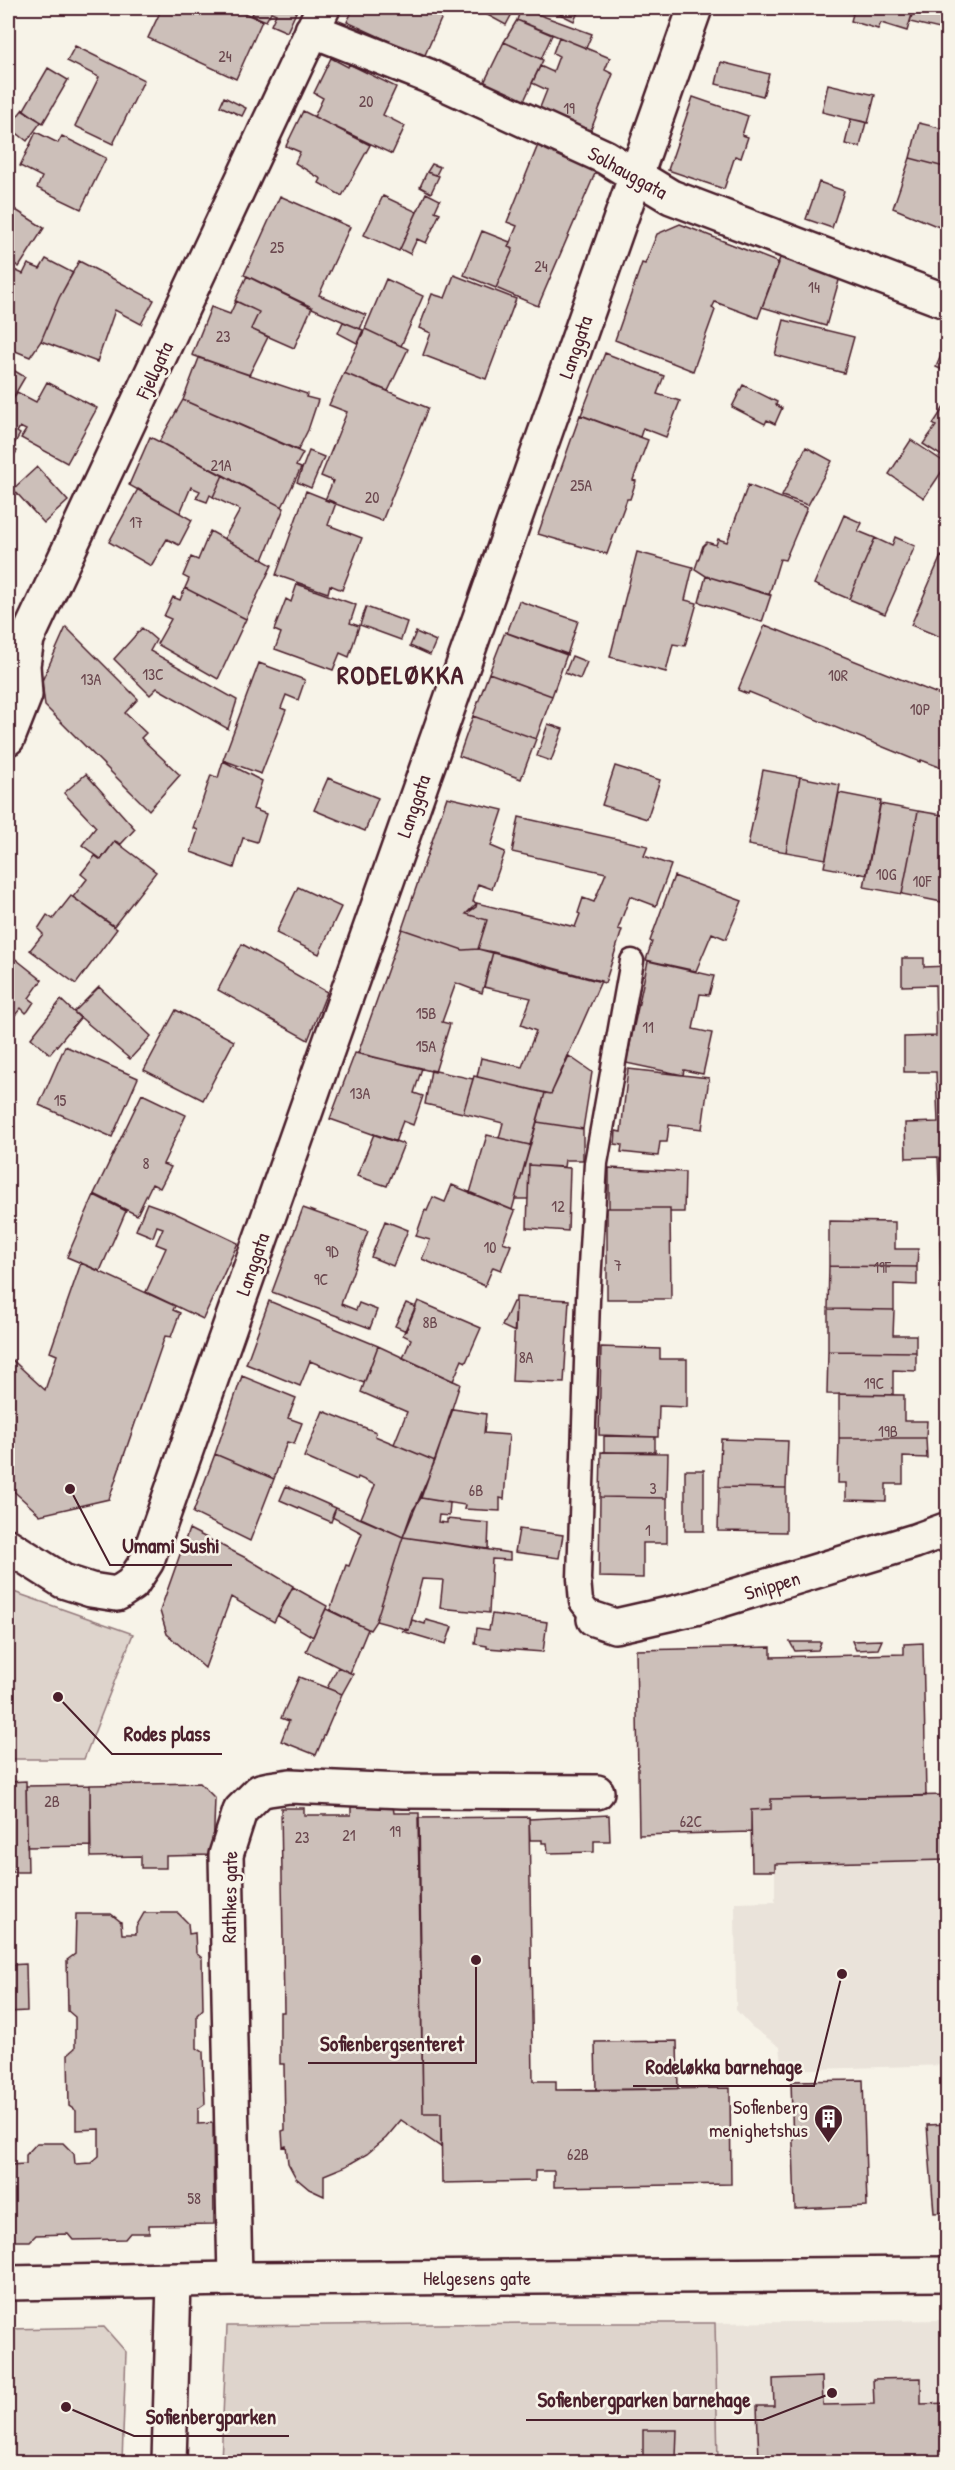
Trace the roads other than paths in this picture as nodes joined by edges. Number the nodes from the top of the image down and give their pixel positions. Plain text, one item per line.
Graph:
1 (695, 8) edge
2 (318, 19) edge
3 (636, 175) junction
4 (948, 302) edge
5 (8, 738) edge
6 (632, 961) dead end
7 (948, 1529) edge
8 (8, 1546) edge
9 (594, 1619) joint
10 (597, 1792) dead end
11 (948, 2274) edge
12 (235, 2279) junction
13 (174, 2281) junction
14 (8, 2283) edge
15 (169, 2463) edge

1 - 3 street, Langgata
2 - 3 street, Solhauggata
2 - 5 street, Fjellgata
3 - 4 street, Solhauggata
3 - 8 street, Langgata
6 - 9 lane
7 - 9 street, Snippen
10 - 12 street, Rathkes gate
11 - 12 street, Helgesens gate
12 - 13 street, Helgesens gate
13 - 14 street, Helgesens gate
13 - 15 street

